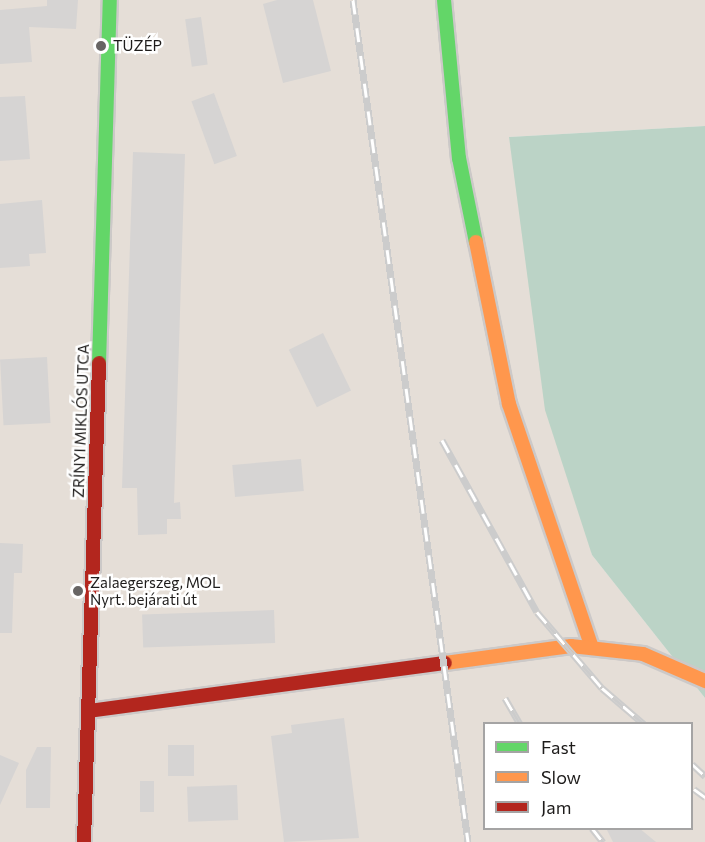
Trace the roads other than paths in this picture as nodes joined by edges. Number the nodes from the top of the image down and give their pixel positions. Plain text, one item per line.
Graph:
1 (110, 0) edge
2 (444, 0) edge
3 (591, 645) junction
4 (705, 681) edge
5 (89, 711) junction
6 (84, 842) edge

1 - 5 street, ZRÍNYI MIKLÓS UTCA
2 - 3 street
3 - 4 street
3 - 5 street
5 - 6 street, ZRÍNYI MIKLÓS UTCA

